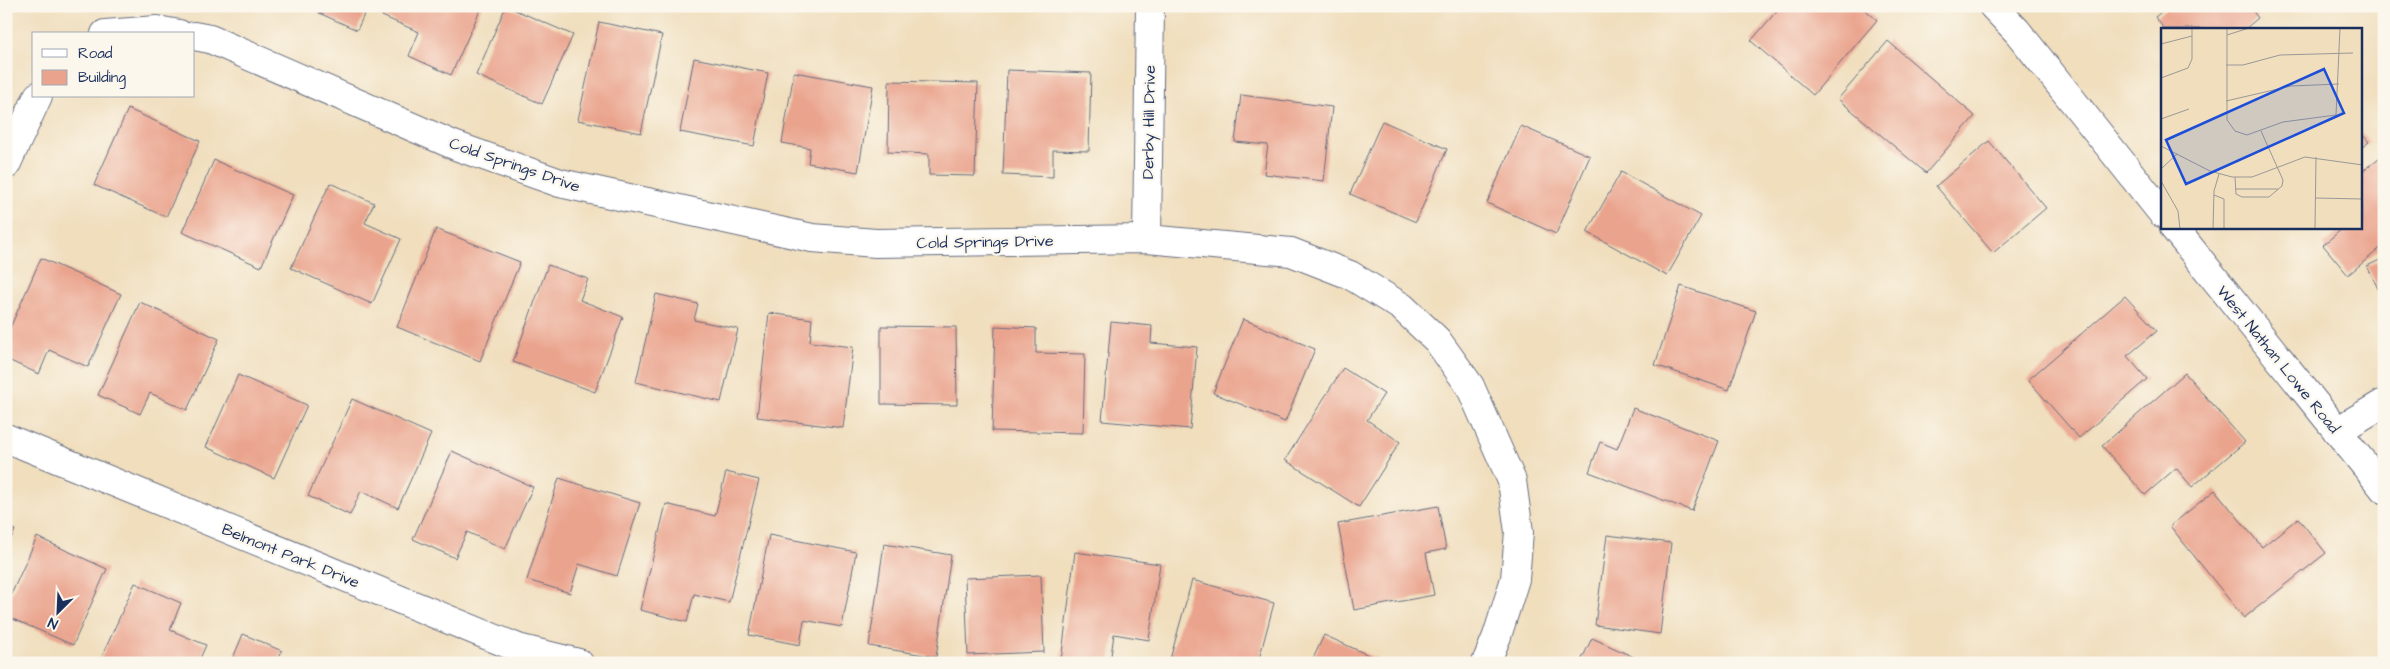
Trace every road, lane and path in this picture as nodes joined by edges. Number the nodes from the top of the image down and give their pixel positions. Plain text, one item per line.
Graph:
1 (1150, 6) edge
2 (1993, 6) edge
3 (131, 32) edge
4 (168, 32) edge
5 (195, 36) edge
6 (37, 98) edge
7 (6, 164) edge
8 (2161, 212) edge
9 (2175, 229) edge
10 (1147, 239) junction
11 (2384, 403) edge
12 (2337, 431) junction
13 (6, 438) edge
14 (2384, 489) edge
15 (579, 663) edge
16 (1486, 663) edge

1 - 10 street, Derby Hill Drive
2 - 8 street
3 - 4 street
5 - 10 street, Cold Springs Drive
6 - 7 street
9 - 12 street, West Nathan Lowe Road
10 - 16 street, Cold Springs Drive
11 - 12 street
12 - 14 street, West Nathan Lowe Road
13 - 15 street, Belmont Park Drive

